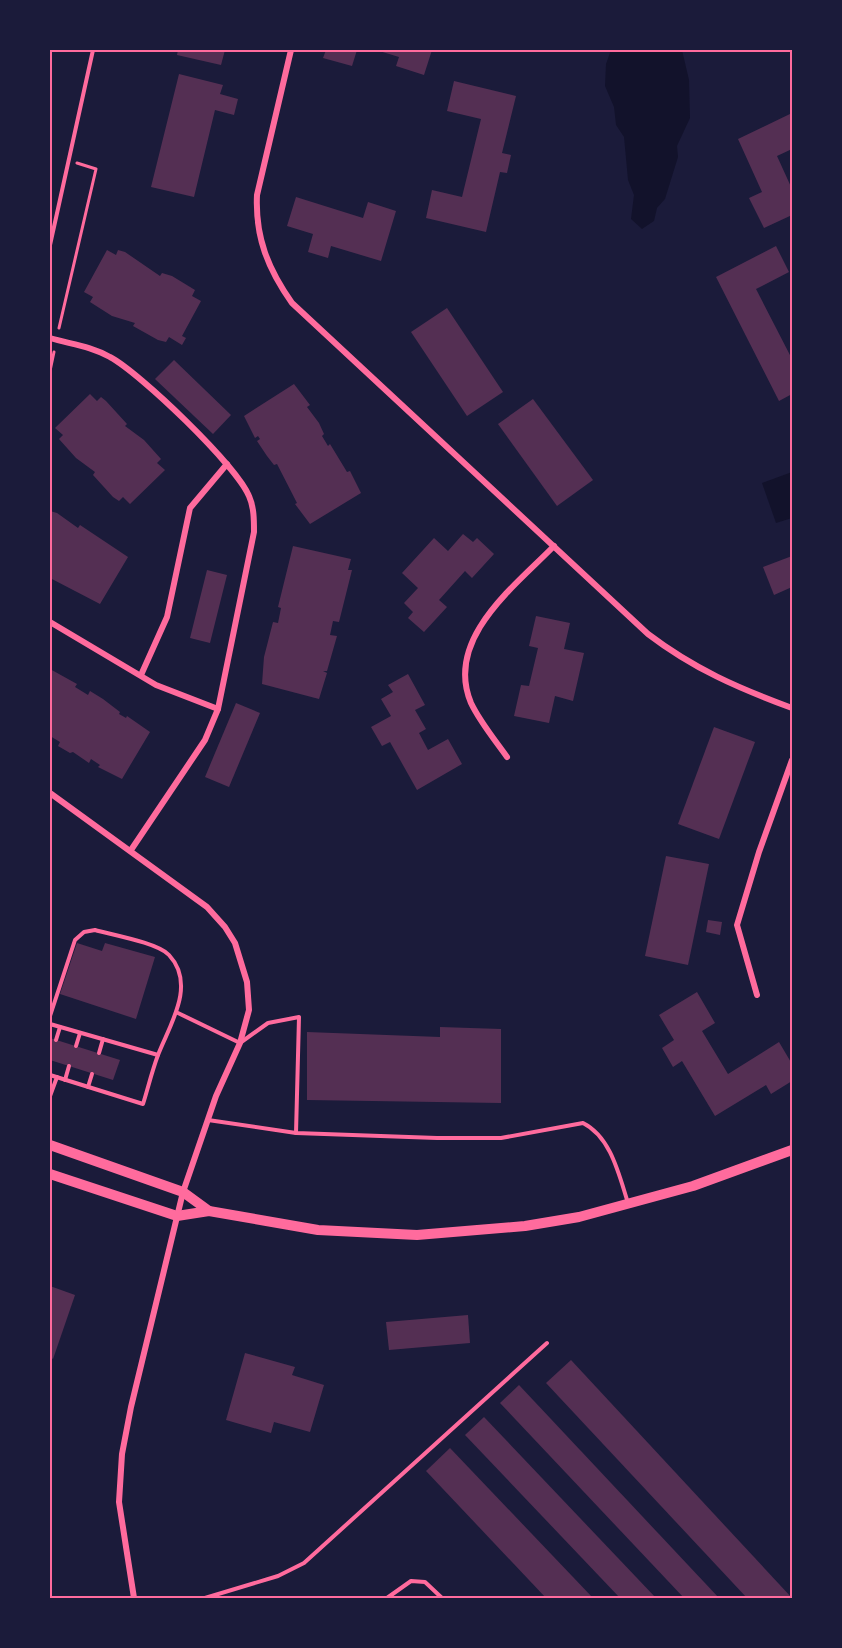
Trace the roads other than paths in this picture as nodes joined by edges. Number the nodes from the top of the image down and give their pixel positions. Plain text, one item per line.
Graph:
1 (93, 50) edge
2 (291, 50) edge
3 (50, 245) edge
4 (50, 338) edge
5 (227, 464) junction
6 (554, 546) junction
7 (50, 622) edge
8 (141, 675) junction
9 (792, 708) edge
10 (218, 709) junction
11 (507, 757) dead end
12 (792, 759) edge
13 (50, 793) edge
14 (130, 850) junction
15 (757, 995) dead end
16 (178, 1013) junction
17 (50, 1016) edge
18 (50, 1024) edge
19 (60, 1027) junction
20 (80, 1033) junction
21 (103, 1039) junction
22 (56, 1040) dead end
23 (240, 1043) junction
24 (76, 1046) dead end
25 (99, 1053) dead end
26 (158, 1055) junction
27 (69, 1066) dead end
28 (92, 1074) dead end
29 (50, 1075) edge
30 (57, 1077) junction
31 (65, 1080) junction
32 (88, 1087) junction
33 (50, 1096) edge
34 (207, 1120) junction
35 (296, 1133) junction
36 (50, 1145) edge
37 (792, 1150) edge
38 (50, 1174) edge
39 (183, 1192) junction
40 (628, 1205) junction
41 (209, 1211) junction
42 (177, 1216) junction
43 (547, 1342) dead end
44 (134, 1599) edge
45 (205, 1599) edge
46 (387, 1599) edge
47 (442, 1599) edge

1 - 3 lane
2 - 6 street
4 - 5 street
5 - 8 street
5 - 10 street
6 - 9 street
6 - 11 street
7 - 8 street
8 - 10 street
10 - 14 street
12 - 15 street
13 - 14 street
14 - 23 street
16 - 17 lane
16 - 23 lane
16 - 26 lane
18 - 19 lane
19 - 20 lane
19 - 22 lane
20 - 21 lane
20 - 24 lane
21 - 25 lane
21 - 26 lane
23 - 34 street
23 - 35 lane
26 - 32 lane
27 - 31 lane
28 - 32 lane
29 - 30 lane
30 - 31 lane
30 - 33 lane
31 - 32 lane
34 - 35 lane
34 - 39 street
35 - 40 lane
36 - 39 main road
37 - 40 main road
38 - 42 main road
39 - 41 main road
39 - 42 street
40 - 41 main road
41 - 42 main road
42 - 44 street
43 - 45 lane
46 - 47 lane

